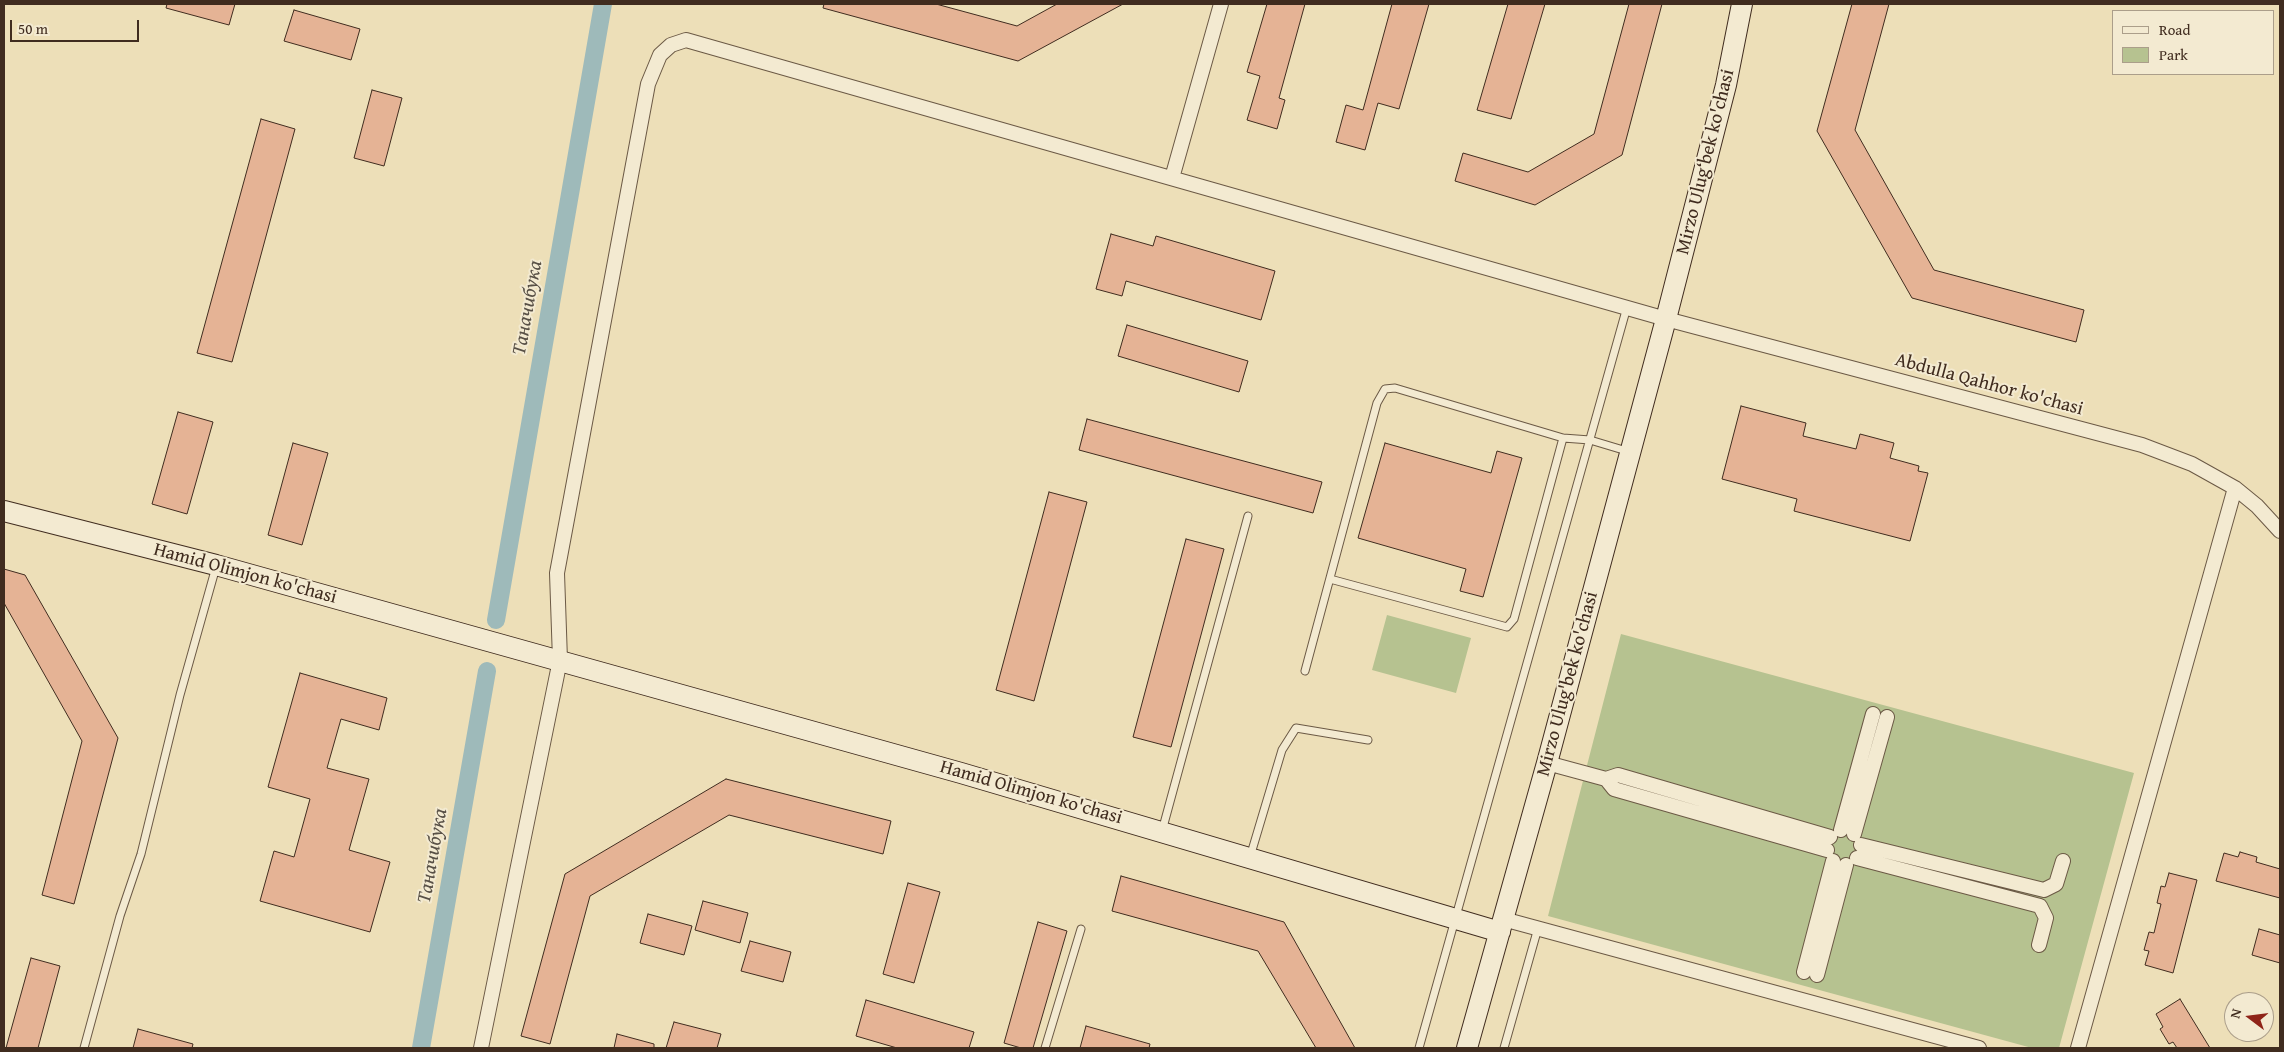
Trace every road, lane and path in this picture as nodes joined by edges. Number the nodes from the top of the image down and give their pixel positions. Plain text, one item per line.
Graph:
1 (1221, 4) edge
2 (1742, 4) edge
3 (1172, 178) junction
4 (1627, 308) junction
5 (1666, 319) junction
6 (1563, 438) junction
7 (1590, 440) junction
8 (1630, 452) junction
9 (2235, 488) junction
10 (4, 511) edge
11 (1248, 516) dead end
12 (2280, 531) edge
13 (216, 565) junction
14 (1330, 579) junction
15 (560, 660) junction
16 (1305, 671) dead end
17 (1872, 714) dead end
18 (1887, 717) dead end
19 (1368, 740) dead end
20 (1547, 763) junction
21 (1162, 832) junction
22 (1844, 847) junction
23 (1250, 858) junction
24 (2063, 861) dead end
25 (1456, 919) junction
26 (1502, 925) junction
27 (1538, 928) junction
28 (1081, 929) dead end
29 (2039, 945) dead end
30 (1810, 973) dead end
31 (84, 1048) edge
32 (481, 1048) edge
33 (1045, 1048) edge
34 (1420, 1048) edge
35 (1467, 1048) edge
36 (1504, 1048) edge
37 (1979, 1048) edge
38 (2078, 1048) edge

1 - 3 street
2 - 5 street, Mirzo Ulug‘bek ko'chasi
3 - 4 street, Abdulla Qahhor ko'chasi
3 - 15 street, Abdulla Qahhor ko'chasi
4 - 5 street, Abdulla Qahhor ko'chasi
4 - 7 lane
5 - 8 street, Mirzo Ulug'bek ko'chasi
5 - 9 street, Abdulla Qahhor ko'chasi
6 - 7 lane
6 - 14 lane
6 - 14 lane
7 - 8 lane
7 - 25 lane
8 - 20 street, Mirzo Ulug'bek ko'chasi
9 - 12 street, Abdulla Qahhor ko'chasi
9 - 38 street
10 - 13 street, Hamid Olimjon ko'chasi
11 - 21 lane
13 - 15 street, Hamid Olimjon ko'chasi
13 - 31 lane
14 - 16 lane
15 - 21 street, Hamid Olimjon ko'chasi
15 - 32 street, Abdulla Qahhor ko'chasi
17 - 22 street
18 - 22 street
19 - 23 lane
20 - 22 street
20 - 26 street, Mirzo Ulug'bek ko'chasi
21 - 23 street, Hamid Olimjon ko'chasi
22 - 24 street
22 - 29 street
22 - 30 street
23 - 25 street, Hamid Olimjon ko'chasi
25 - 26 street, Hamid Olimjon ko'chasi
25 - 34 lane
26 - 27 street
26 - 35 street, Mirzo Ulug'bek ko'chasi
27 - 36 lane
27 - 37 street
28 - 33 lane

